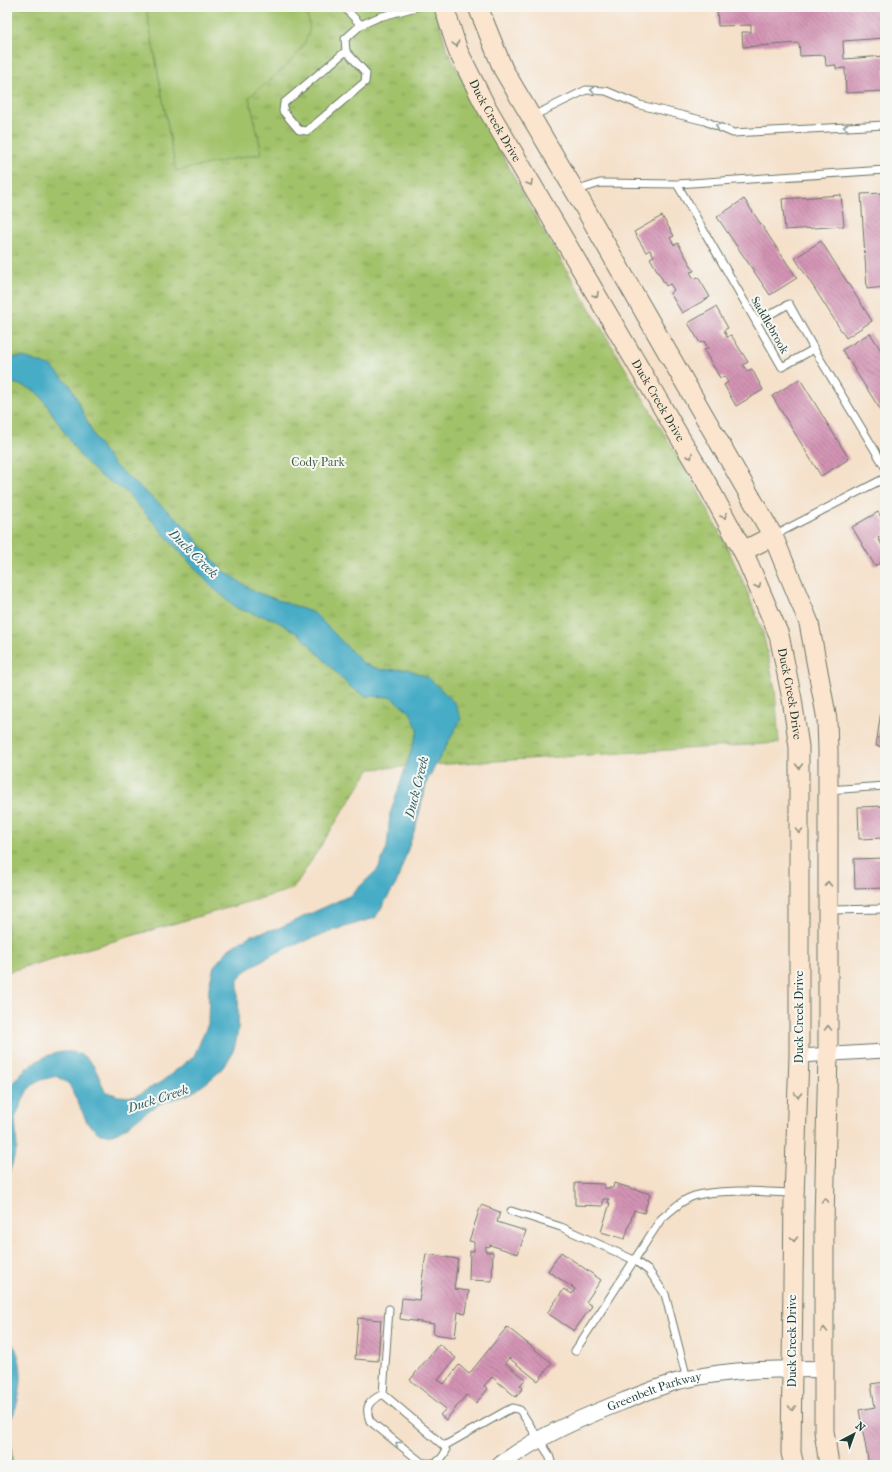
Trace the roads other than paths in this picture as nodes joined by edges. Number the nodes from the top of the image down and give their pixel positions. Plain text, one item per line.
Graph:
1 (344, 7) edge
2 (416, 7) edge
3 (444, 7) edge
4 (478, 7) edge
5 (361, 25) junction
6 (346, 50) junction
7 (531, 117) junction
8 (885, 125) edge
9 (885, 170) edge
10 (677, 184) junction
11 (575, 191) junction
12 (756, 322) junction
13 (814, 349) junction
14 (885, 467) edge
15 (885, 478) edge
16 (773, 536) junction
17 (743, 551) junction
18 (885, 786) edge
19 (828, 790) junction
20 (799, 792) junction
21 (885, 909) edge
22 (828, 910) junction
23 (885, 1051) edge
24 (828, 1054) junction
25 (799, 1056) junction
26 (795, 1194) junction
27 (511, 1210) dead end
28 (634, 1260) junction
29 (389, 1309) dead end
30 (574, 1351) dead end
31 (792, 1369) junction
32 (824, 1369) junction
33 (687, 1379) junction
34 (383, 1394) junction
35 (540, 1440) junction
36 (444, 1446) junction
37 (793, 1463) edge
38 (500, 1465) edge
39 (552, 1465) edge
40 (829, 1465) edge

1 - 5 lane
2 - 5 lane
3 -> 17 main road, Duck Creek Drive
4 - 7 main road
5 - 6 lane
6 - 6 lane
8 -> 7 lane
7 - 11 main road
9 - 10 lane
10 - 11 lane
10 - 12 lane, Saddlebrook
11 - 16 main road
12 - 13 lane, Saddlebrook
12 - 13 lane
13 - 14 lane
15 - 16 lane
16 - 17 main road
16 - 19 main road
17 -> 20 main road, Duck Creek Drive
18 - 19 lane
19 - 20 main road
22 -> 19 main road
20 -> 25 main road, Duck Creek Drive
21 - 22 lane
24 -> 22 main road
23 - 24 street
24 - 25 street
32 -> 24 main road
25 -> 26 main road, Duck Creek Drive
26 - 28 lane
26 -> 31 main road, Duck Creek Drive
27 - 28 lane
28 - 30 lane
28 - 33 lane
29 - 34 lane
31 - 32 street, Greenbelt Parkway
31 - 33 street, Greenbelt Parkway
31 -> 37 main road, Duck Creek Drive
32 - 40 main road
33 - 35 street, Greenbelt Parkway
34 - 36 lane
36 -> 34 lane
35 - 36 lane
35 - 38 street, Greenbelt Parkway
35 - 39 lane

